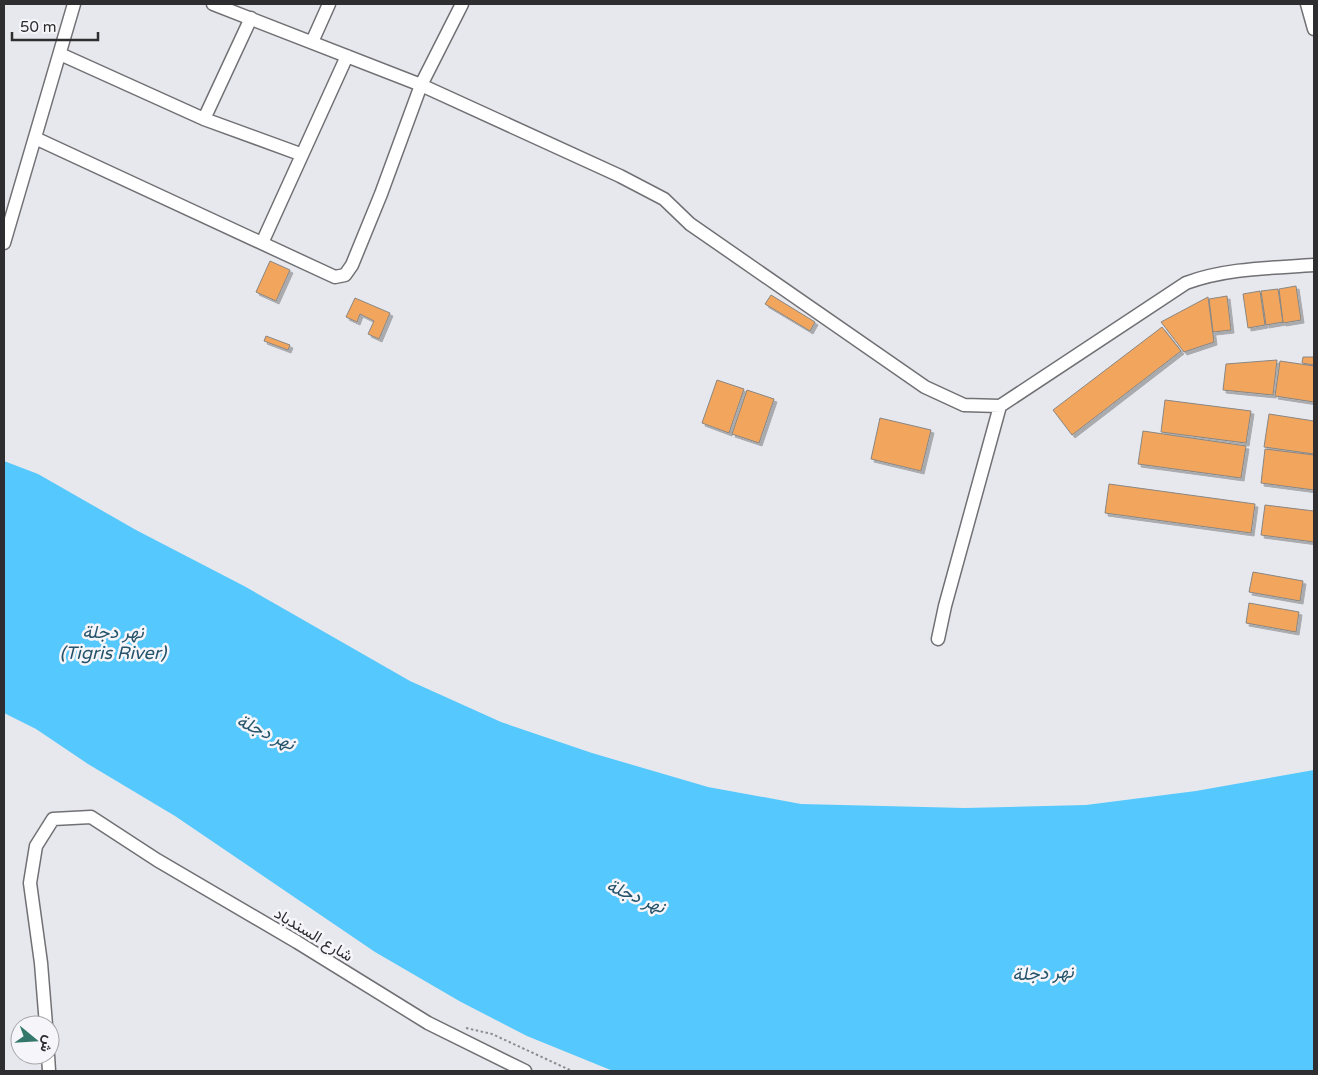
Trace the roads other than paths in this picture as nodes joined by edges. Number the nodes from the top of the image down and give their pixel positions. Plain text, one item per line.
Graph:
1 (74, 4) edge
2 (213, 4) edge
3 (329, 4) edge
4 (462, 4) edge
5 (1307, 4) edge
6 (251, 18) junction
7 (1314, 29) edge
8 (312, 42) junction
9 (60, 54) junction
10 (347, 56) junction
11 (421, 85) junction
12 (204, 119) junction
13 (35, 138) junction
14 (300, 154) junction
15 (4, 243) edge
16 (262, 243) junction
17 (1314, 264) edge
18 (1000, 406) junction
19 (938, 639) dead end
20 (45, 1015) edge
21 (525, 1071) edge

1 - 9 street
2 - 6 street
3 - 8 street
4 - 11 street
5 - 7 street
6 - 8 street
6 - 12 street
8 - 10 street
9 - 12 street
9 - 13 street
10 - 11 street
10 - 14 street
11 - 16 street
11 - 18 street
12 - 14 street
13 - 15 street
13 - 16 street
14 - 16 street
17 - 18 street
18 - 19 street
20 - 21 street, شارع السندباد

